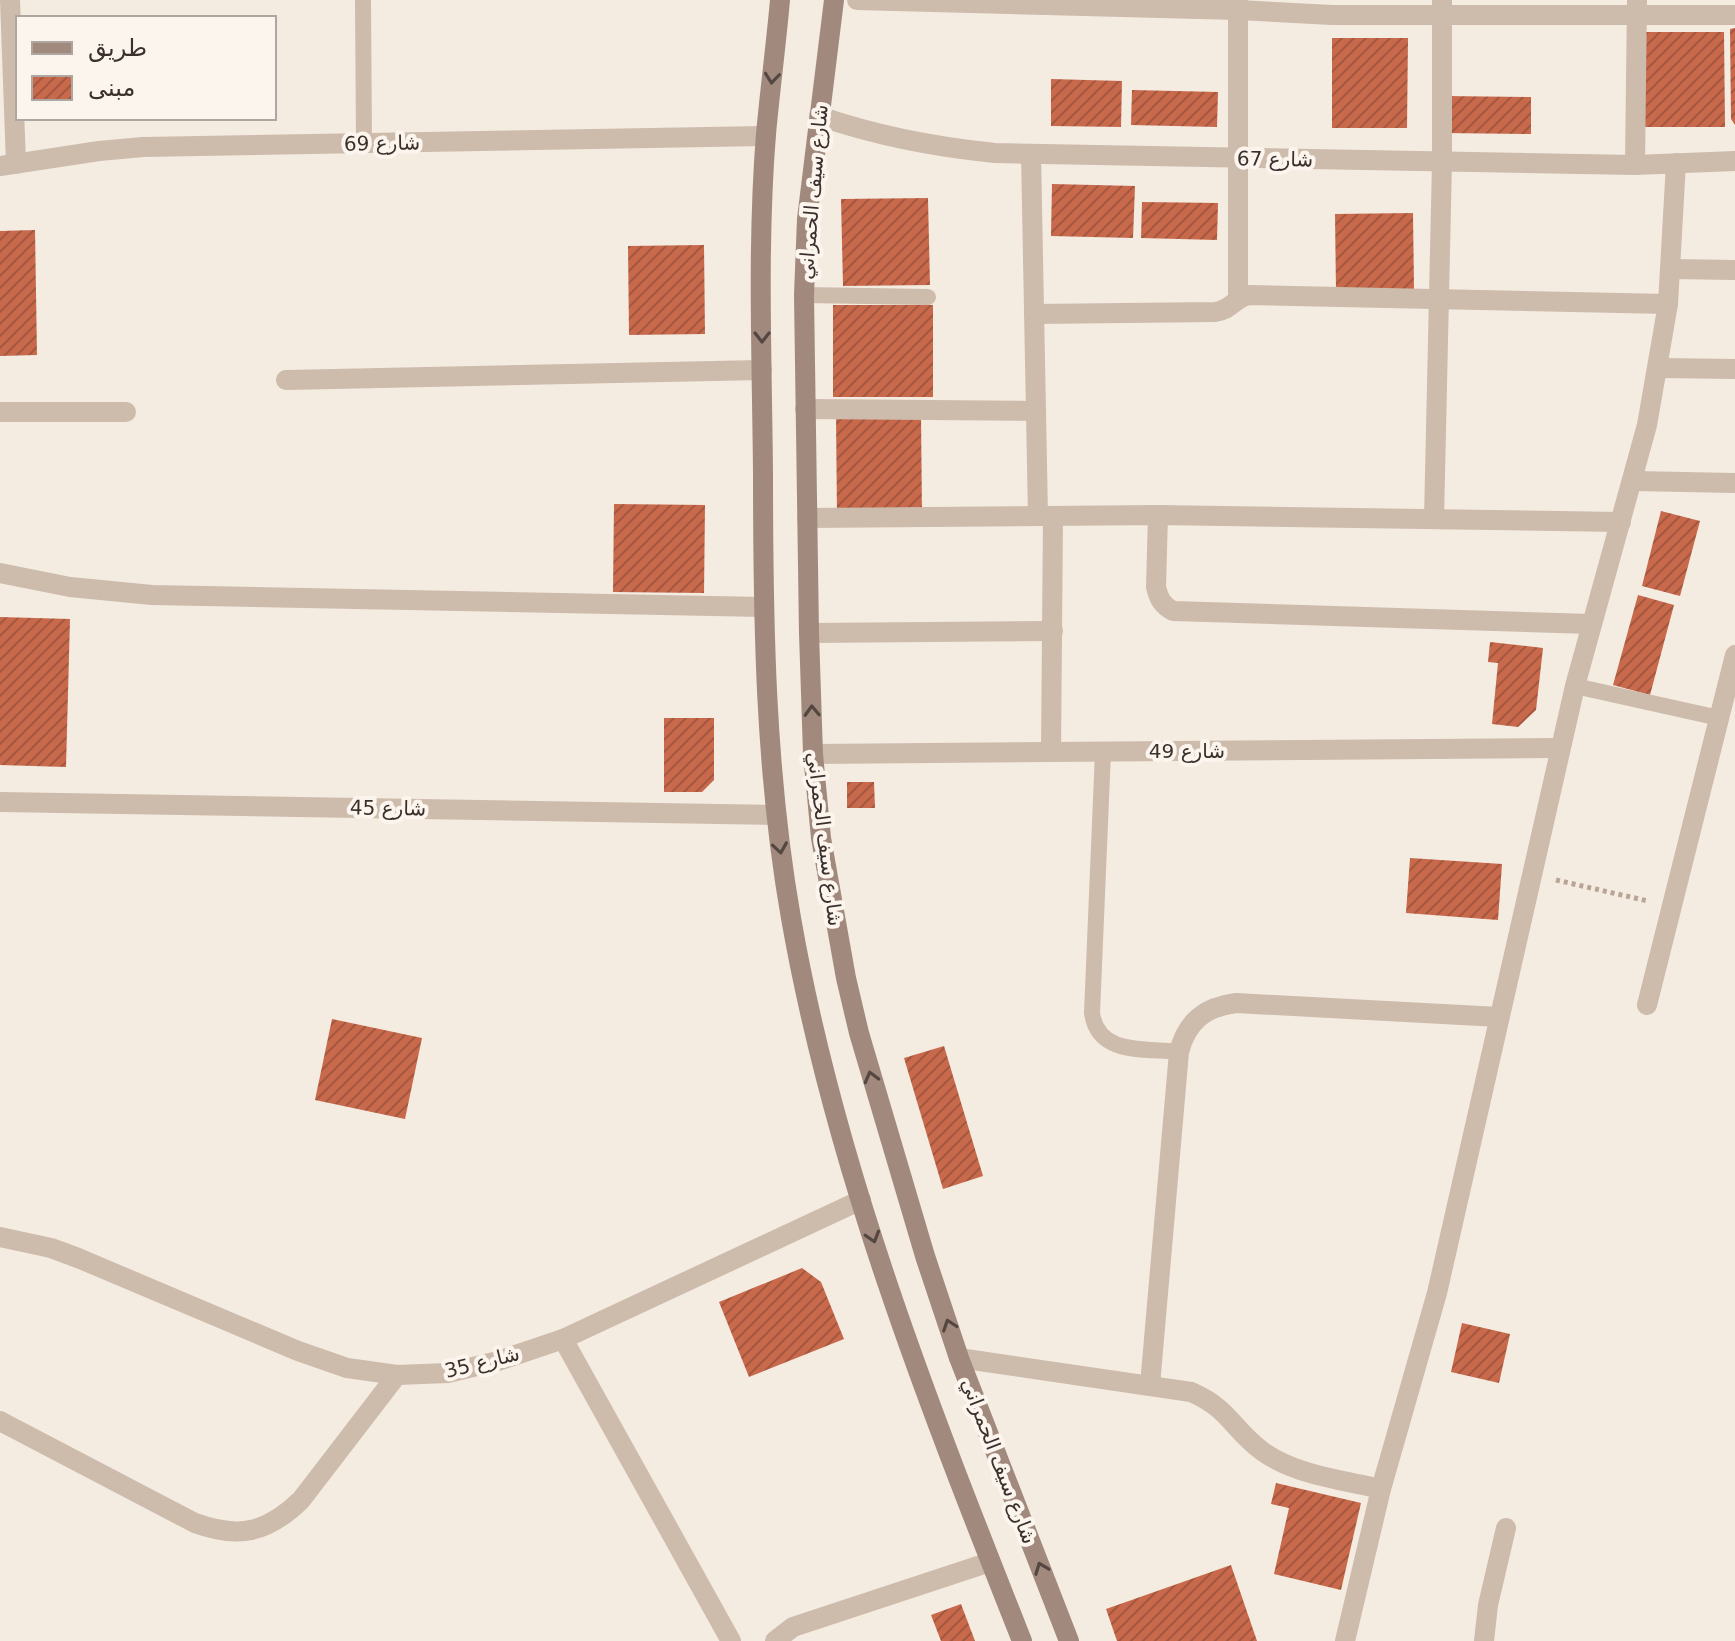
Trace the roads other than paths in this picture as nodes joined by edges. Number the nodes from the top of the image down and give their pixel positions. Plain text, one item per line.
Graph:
1 (10, 0) edge
2 (363, 0) edge
3 (780, 0) edge
4 (834, 0) edge
5 (857, 0) edge
6 (1238, 5) edge
7 (1442, 8) edge
8 (1637, 8) edge
9 (1735, 15) edge
10 (819, 116) junction
11 (766, 136) junction
12 (364, 143) junction
13 (1031, 154) junction
14 (1237, 158) junction
15 (1735, 161) edge
16 (1442, 162) junction
17 (1676, 163) junction
18 (8, 165) edge
19 (1635, 165) junction
20 (1672, 269) junction
21 (1735, 270) edge
22 (804, 295) junction
23 (928, 297) dead end
24 (1238, 299) junction
25 (1439, 299) junction
26 (1668, 304) junction
27 (1034, 314) junction
28 (1659, 368) junction
29 (1735, 369) edge
30 (762, 370) junction
31 (286, 380) dead end
32 (805, 409) junction
33 (1036, 411) junction
34 (0, 412) edge
35 (126, 412) dead end
36 (1633, 481) junction
37 (1735, 483) edge
38 (1158, 515) junction
39 (1045, 516) junction
40 (807, 518) junction
41 (1434, 519) junction
42 (1621, 522) junction
43 (0, 573) edge
44 (763, 607) junction
45 (1591, 624) junction
46 (1053, 631) junction
47 (809, 633) junction
48 (1735, 655) edge
49 (1575, 686) junction
50 (1719, 718) junction
51 (1560, 748) junction
52 (1051, 752) junction
53 (1103, 752) junction
54 (813, 754) junction
55 (0, 802) edge
56 (775, 815) junction
57 (1647, 1005) dead end
58 (1499, 1017) junction
59 (1179, 1052) junction
60 (861, 1200) junction
61 (0, 1237) edge
62 (563, 1339) junction
63 (959, 1358) junction
64 (397, 1375) junction
65 (1150, 1385) junction
66 (0, 1421) edge
67 (1381, 1489) junction
68 (1506, 1528) dead end
69 (990, 1562) junction
70 (731, 1641) edge
71 (775, 1641) edge
72 (1022, 1641) edge
73 (1069, 1641) edge
74 (1345, 1641) edge
75 (1484, 1641) edge

1 - 18 street
2 - 12 lane
3 -> 11 street
4 - 10 street, شارع سيف الحمراني
5 - 6 street
6 - 7 street
6 - 14 street
7 - 8 street
7 - 16 street
8 - 9 street
8 - 19 street
10 - 13 street, شارع 67
10 - 22 street, شارع سيف الحمراني
11 - 12 street, شارع 69
11 -> 30 street
12 - 18 street, شارع 69
13 - 14 street, شارع 67
13 - 27 street
14 - 16 street, شارع 67
14 - 24 street
15 - 17 street, شارع 67
16 - 19 street, شارع 67
16 - 25 street
17 - 19 street, شارع 67
17 - 20 street
20 - 21 street
20 - 26 street
22 - 23 lane
22 - 32 street, شارع سيف الحمراني
24 - 25 street
24 - 27 street
25 - 26 street
25 - 41 street
26 - 28 street
27 - 33 street
28 - 29 street
28 - 36 street
30 - 31 street
30 - 44 street
32 - 33 street
32 - 40 street, شارع سيف الحمراني
33 - 39 street
34 - 35 street
36 - 37 street
36 - 42 street
38 - 39 street
38 - 41 street
38 - 45 street
39 - 40 street
39 - 46 street
40 - 47 street, شارع سيف الحمراني
41 - 42 street
42 - 45 street
43 - 44 street
44 - 56 street
45 - 49 street
46 - 47 street
46 - 52 street
54 -> 47 street, شارع سيف الحمراني
48 - 50 street
49 - 50 lane
49 - 51 street
50 - 57 street
51 - 53 street, شارع 49
51 - 58 street
52 - 53 street, شارع 49
52 - 54 street, شارع 49
53 - 59 lane
63 -> 54 street, شارع سيف الحمراني
55 - 56 street, شارع 45
56 -> 60 street
58 - 59 street
58 - 67 street
59 - 65 street
60 - 62 street, شارع 35
60 -> 69 street
61 - 64 street, شارع 35
62 - 64 street, شارع 35
62 - 70 street
63 - 65 street
73 -> 63 street, شارع سيف الحمراني
64 - 66 street
65 - 67 street
67 - 74 street
68 - 75 street
69 - 71 street
69 - 72 street

